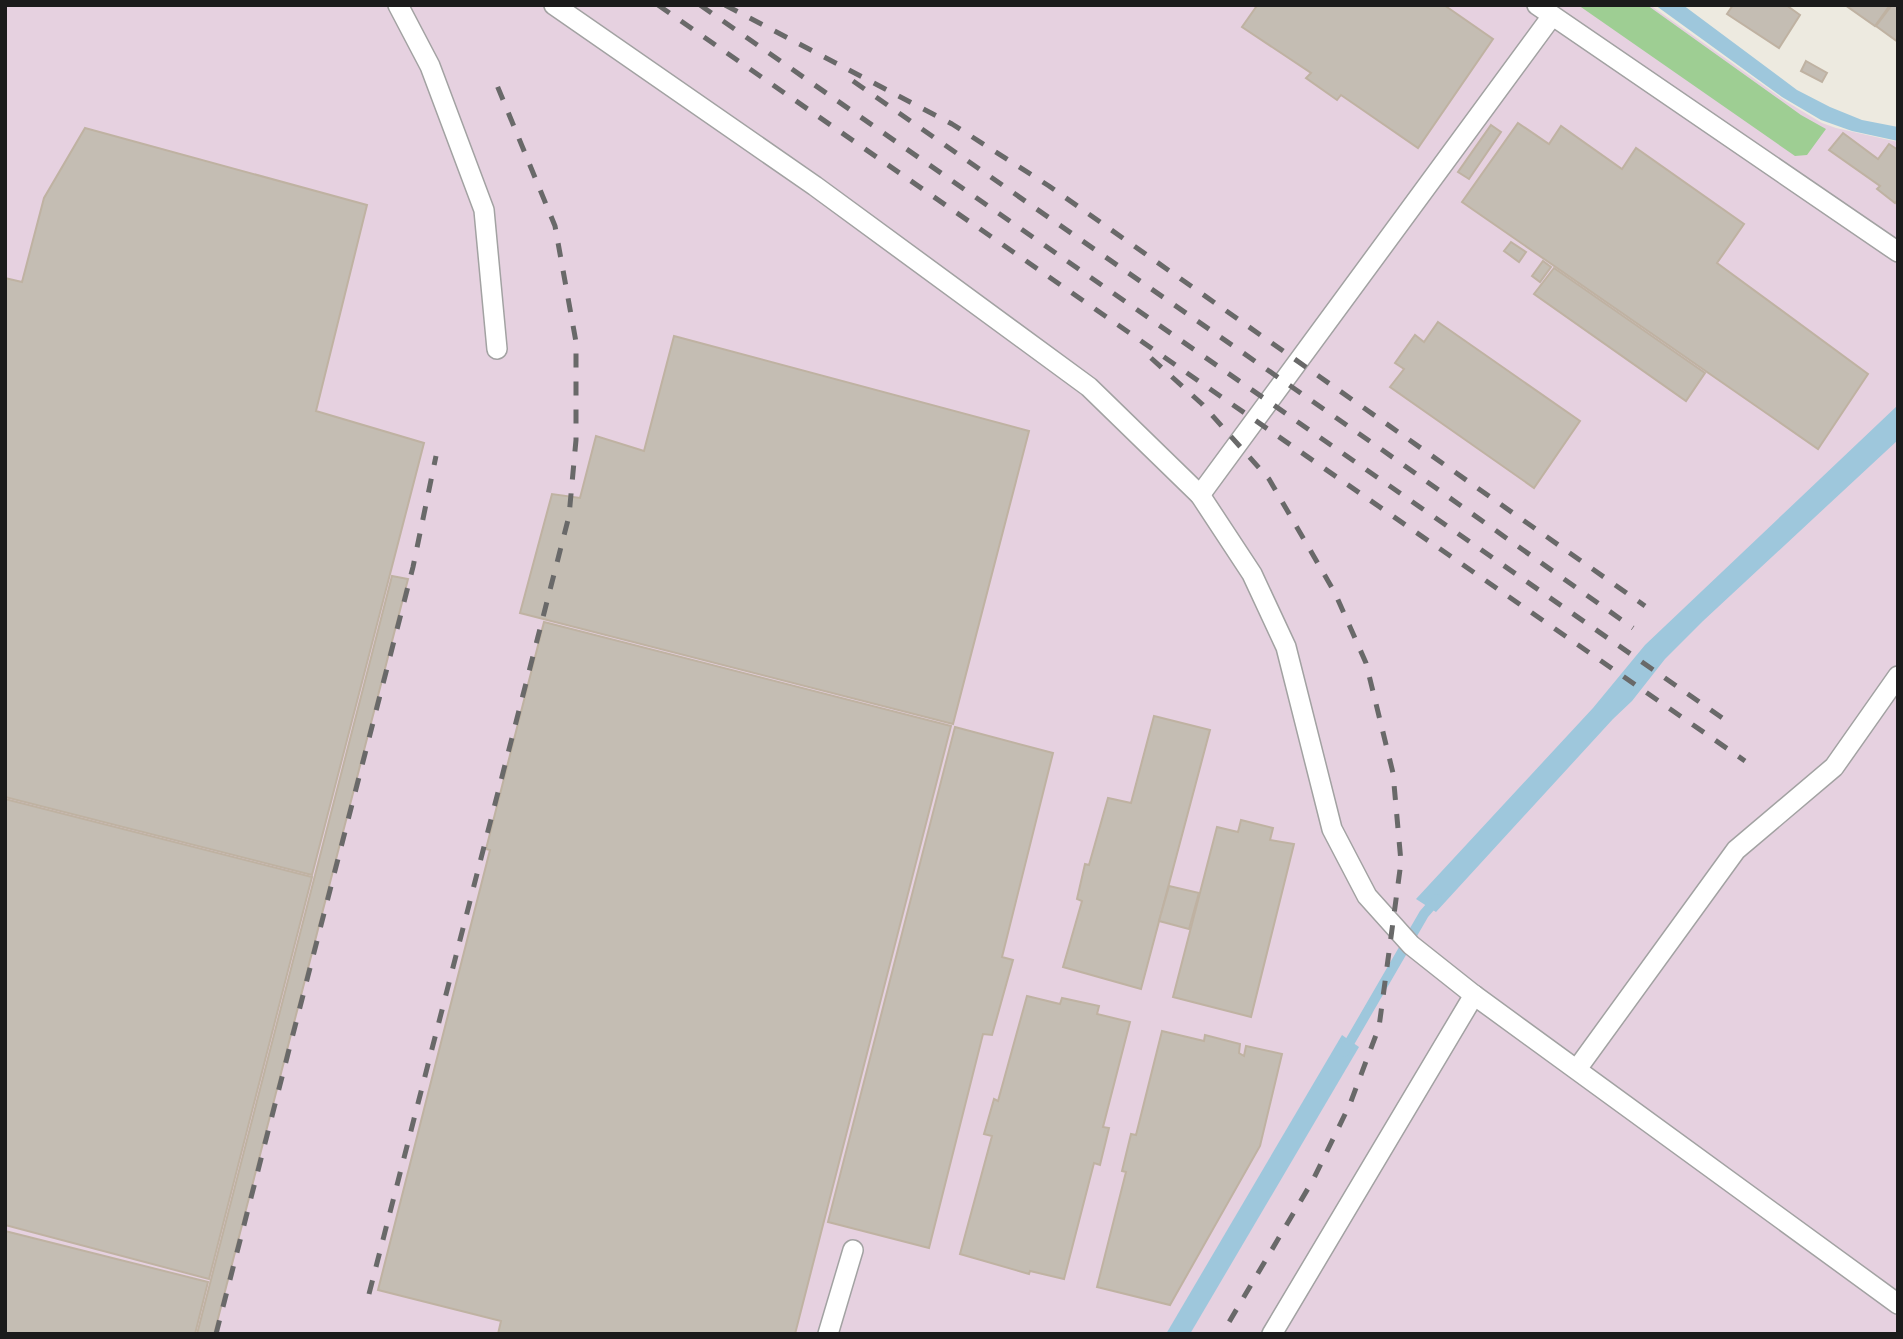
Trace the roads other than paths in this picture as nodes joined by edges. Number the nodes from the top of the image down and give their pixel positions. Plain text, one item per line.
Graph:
1 (398, 5) edge
2 (554, 5) edge
3 (1545, 10) edge
4 (1898, 252) edge
5 (497, 349) dead end
6 (1200, 495) junction
7 (1898, 676) edge
8 (1474, 995) junction
9 (1577, 1069) junction
10 (853, 1250) dead end
11 (1898, 1304) edge
12 (828, 1334) edge
13 (1272, 1334) edge

1 - 5 lane
2 - 6 lane
3 - 4 lane
3 - 6 lane
6 - 8 lane
7 - 9 lane
8 - 9 lane
8 - 13 lane
9 - 11 lane
10 - 12 lane

